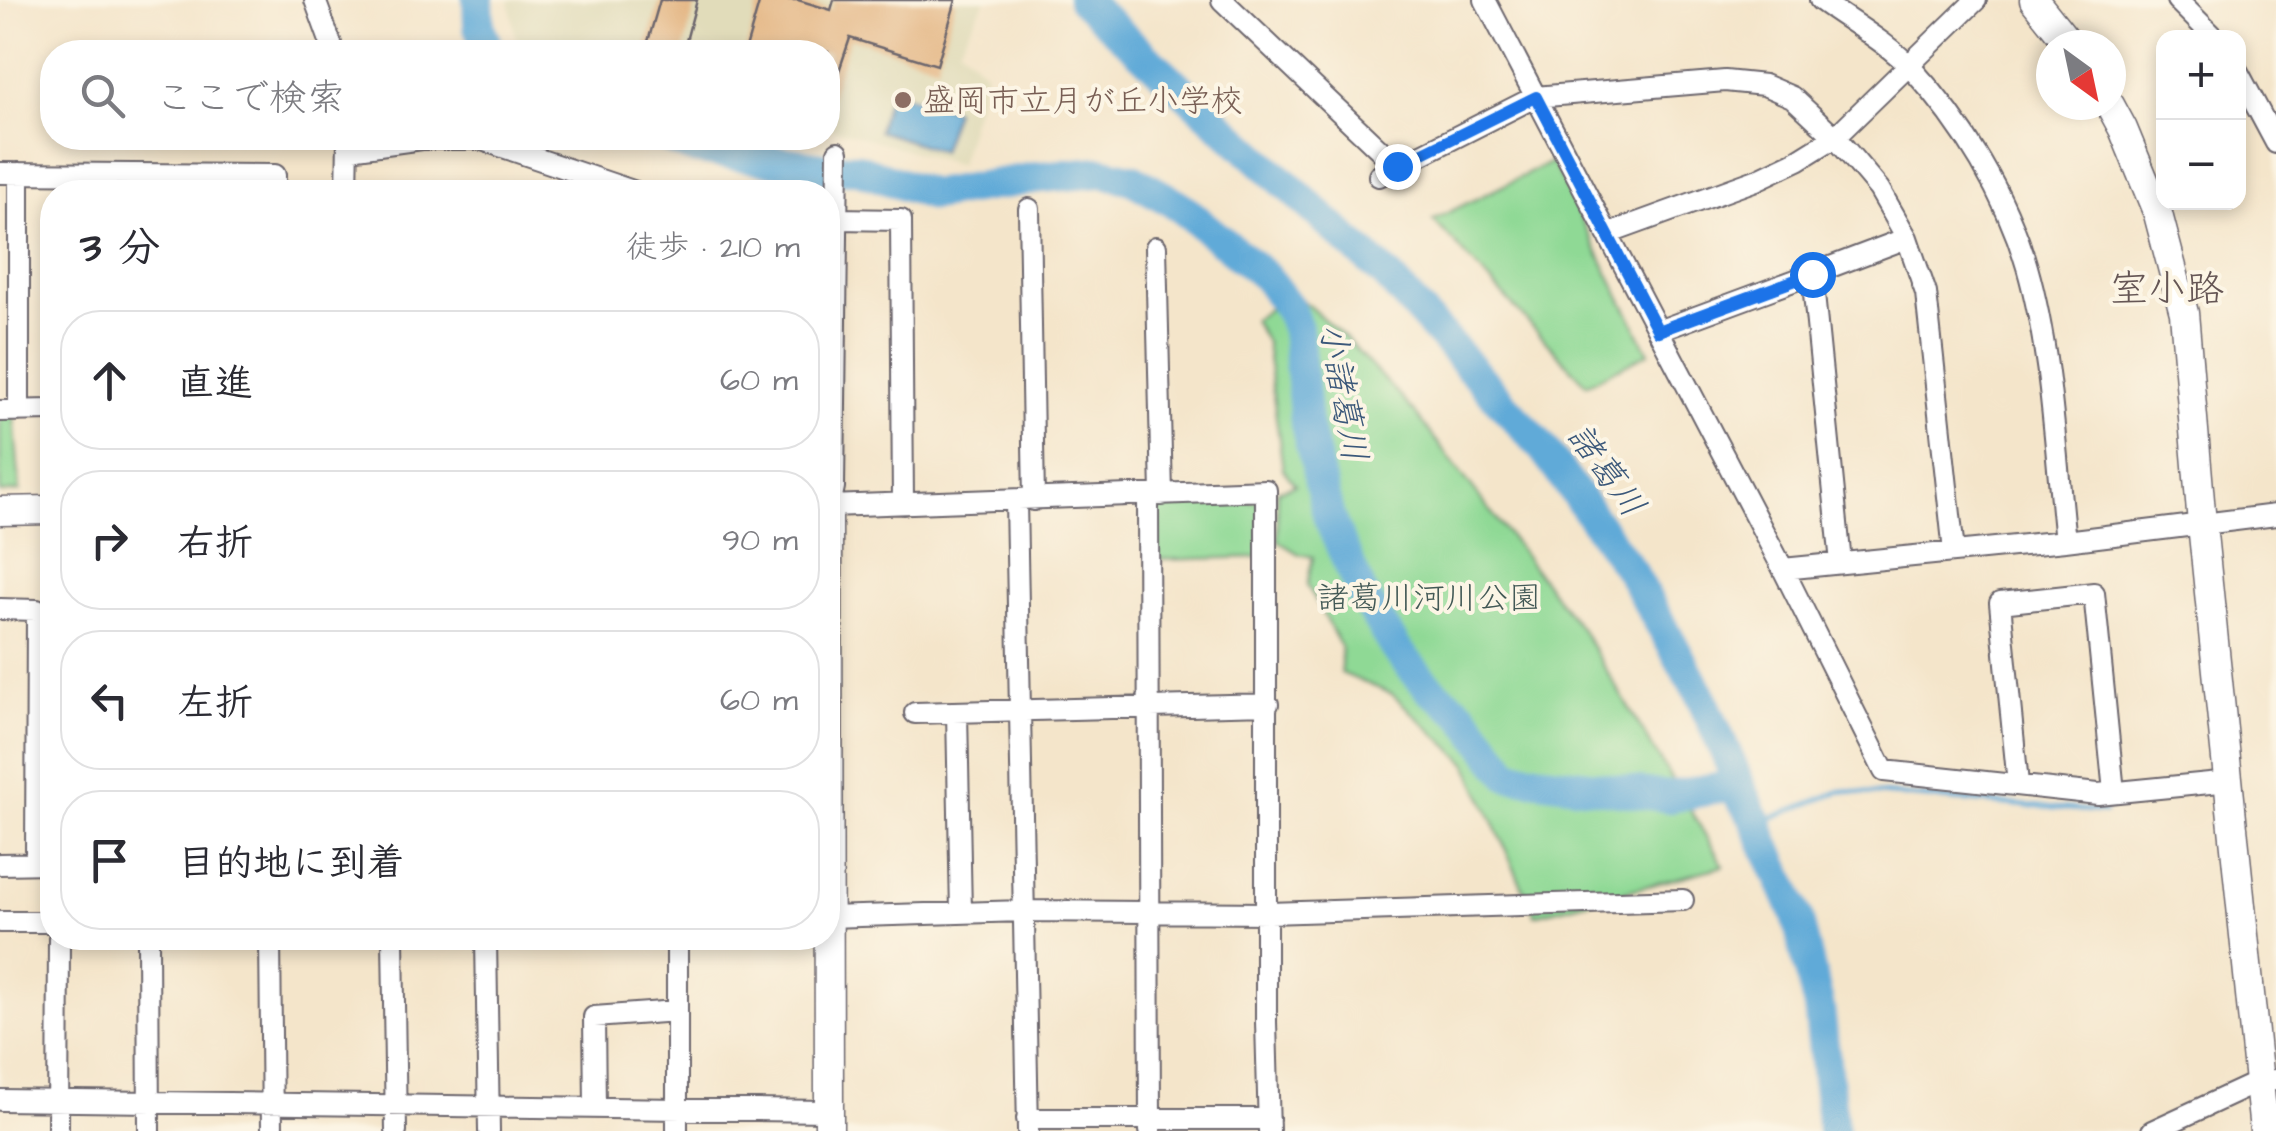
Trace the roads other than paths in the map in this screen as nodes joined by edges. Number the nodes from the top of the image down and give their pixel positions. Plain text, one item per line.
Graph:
1 (316, 0) edge
2 (1222, 0) edge
3 (1485, 0) edge
4 (1820, 0) edge
5 (1976, 0) edge
6 (2034, 0) edge
7 (2177, 0) edge
8 (2058, 30) edge
9 (2207, 30) edge
10 (330, 40) edge
11 (1909, 66) junction
12 (2246, 87) edge
13 (1536, 97) junction
14 (2119, 120) edge
15 (1835, 137) junction
16 (2276, 143) edge
17 (349, 150) edge
18 (512, 150) edge
19 (837, 163) dead end
20 (10, 173) edge
21 (74, 180) edge
22 (221, 180) edge
23 (275, 180) edge
24 (347, 180) edge
25 (601, 180) edge
26 (837, 180) edge
27 (1029, 209) dead end
28 (840, 220) edge
29 (1607, 234) junction
30 (1907, 238) junction
31 (1156, 247) dead end
32 (1812, 274) junction
33 (1658, 331) junction
34 (40, 410) edge
35 (9, 411) edge
36 (1155, 495) junction
37 (1025, 500) junction
38 (903, 504) junction
39 (840, 506) edge
40 (0, 510) edge
41 (40, 510) edge
42 (2276, 516) edge
43 (2202, 524) junction
44 (2066, 541) junction
45 (1954, 552) junction
46 (1840, 563) junction
47 (1782, 570) junction
48 (0, 609) edge
49 (40, 610) edge
50 (1268, 704) junction
51 (1148, 708) junction
52 (1020, 711) junction
53 (957, 712) junction
54 (915, 713) dead end
55 (2230, 781) junction
56 (2018, 784) junction
57 (2114, 792) junction
58 (40, 863) edge
59 (0, 864) edge
60 (1683, 900) dead end
61 (1022, 911) junction
62 (1148, 912) junction
63 (960, 913) junction
64 (1268, 913) junction
65 (840, 917) edge
66 (0, 922) edge
67 (40, 922) edge
68 (59, 950) edge
69 (148, 950) edge
70 (270, 950) edge
71 (393, 950) edge
72 (486, 950) edge
73 (677, 950) edge
74 (828, 950) edge
75 (677, 1011) junction
76 (2268, 1080) edge
77 (0, 1100) edge
78 (58, 1101) junction
79 (148, 1102) junction
80 (272, 1104) junction
81 (395, 1106) junction
82 (489, 1106) junction
83 (595, 1108) junction
84 (677, 1109) junction
85 (829, 1121) edge
86 (1150, 1124) edge
87 (1027, 1125) edge
88 (1269, 1125) edge
89 (58, 1131) edge
90 (149, 1131) edge
91 (272, 1131) edge
92 (396, 1131) edge
93 (489, 1131) edge
94 (678, 1131) edge
95 (2152, 1131) edge
96 (2264, 1131) edge

1 - 10 street
2 - 13 street
3 - 13 street
4 - 11 street
5 - 11 street
6 - 8 street
7 - 9 street
11 - 15 street
11 - 44 street
12 - 16 street
13 - 15 street
13 - 29 street
14 - 43 street
15 - 29 street
15 - 30 street
17 - 24 street
18 - 25 street
19 - 26 street
20 - 21 street
20 - 35 street
22 - 23 street
27 - 37 street
28 - 38 street
29 - 33 street
30 - 32 street
30 - 45 street
31 - 36 street
32 - 33 street
32 - 46 street
33 - 47 street
34 - 35 street
36 - 37 street
36 - 50 street
36 - 51 street
37 - 38 street
37 - 52 street
38 - 39 street
40 - 41 street
42 - 43 street
43 - 44 street
43 - 55 street
44 - 45 street
45 - 46 street
46 - 47 street
47 - 56 street
48 - 49 street
50 - 51 street
50 - 64 street
51 - 52 street
51 - 62 street
52 - 53 street
52 - 61 street
53 - 54 street
53 - 63 street
55 - 57 street
55 - 76 street
56 - 57 street
56 - 57 street
58 - 59 street
60 - 64 street
61 - 62 street
61 - 63 street
61 - 87 street
62 - 64 street
62 - 86 street
63 - 65 street
64 - 88 street
66 - 67 street
68 - 78 street
69 - 79 street
70 - 80 street
71 - 81 street
72 - 82 street
73 - 75 street
74 - 85 street
75 - 83 street
75 - 84 street
76 - 95 street
76 - 96 street
77 - 78 street
78 - 79 street
78 - 89 street
79 - 80 street
79 - 90 street
80 - 81 street
80 - 91 street
81 - 82 street
81 - 92 street
82 - 83 street
82 - 93 street
83 - 84 street
84 - 85 street
84 - 94 street
86 - 87 street
86 - 88 street

